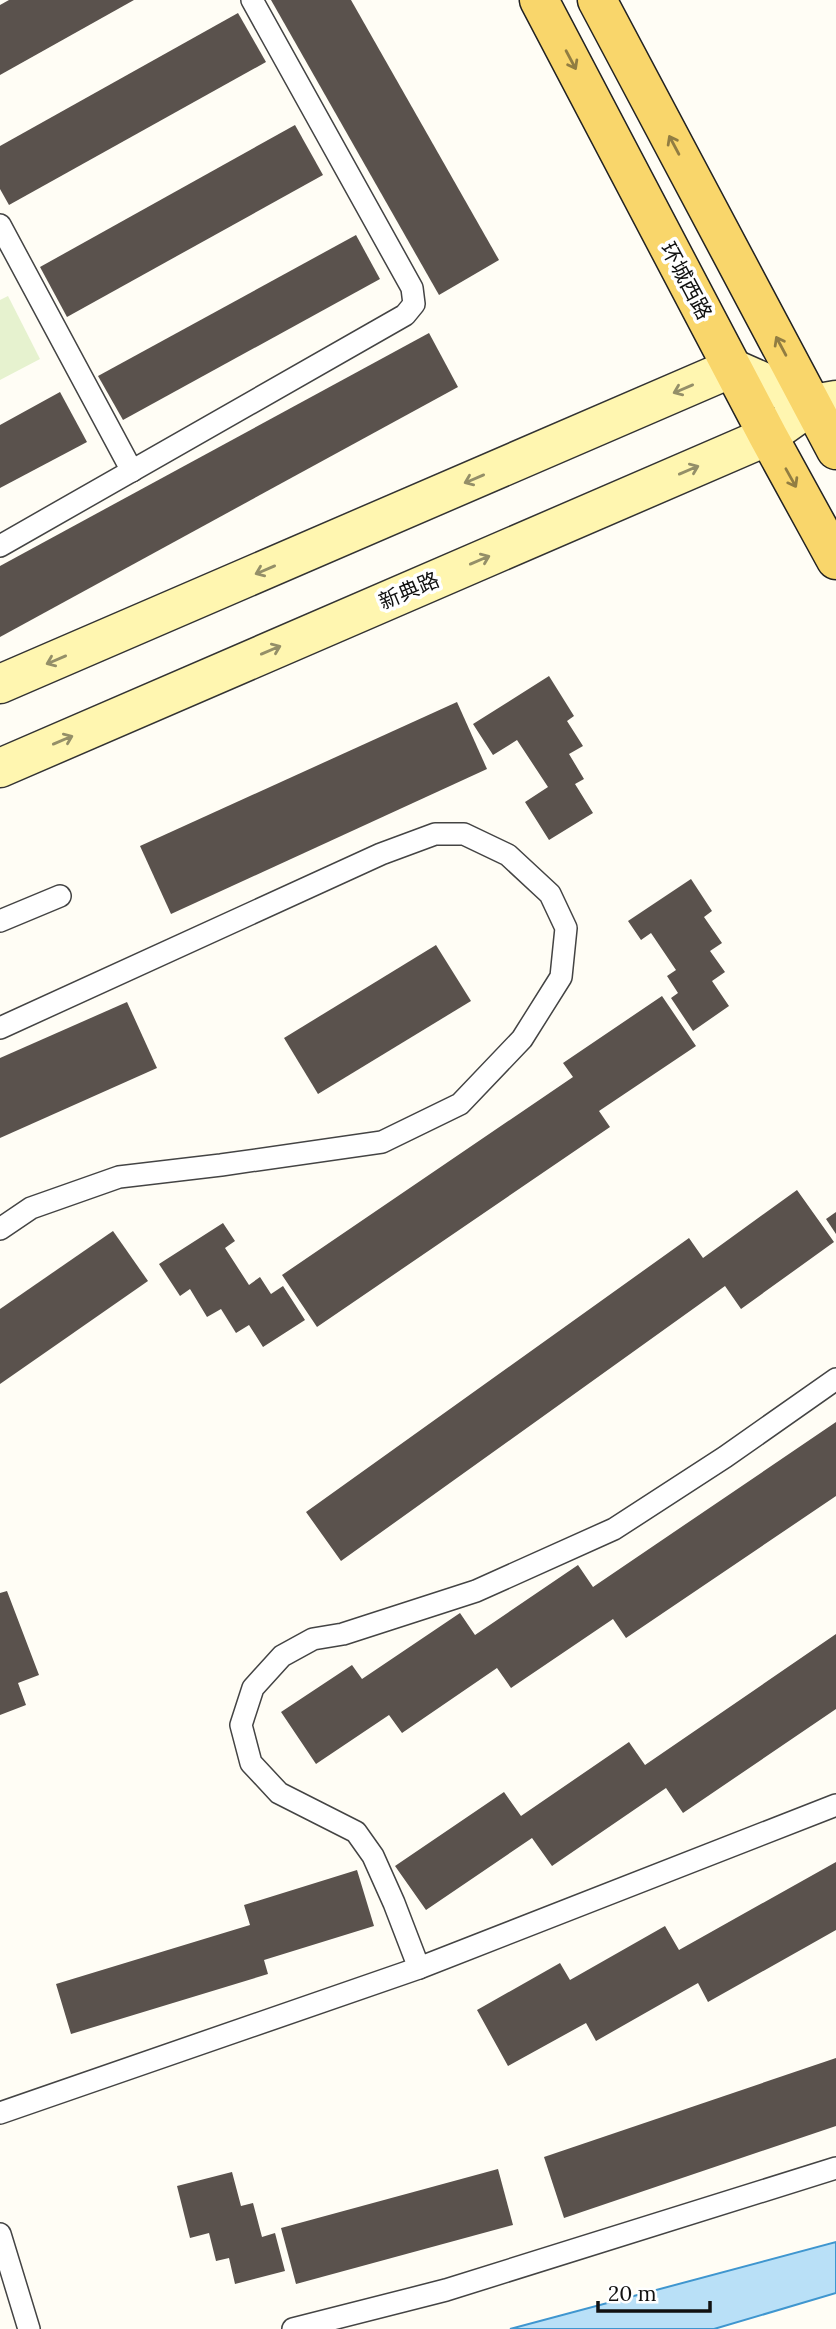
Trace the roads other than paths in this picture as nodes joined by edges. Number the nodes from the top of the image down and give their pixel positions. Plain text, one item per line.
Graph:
1 (252, 0) edge
2 (539, 0) edge
3 (597, 0) edge
4 (0, 225) edge
5 (732, 368) junction
6 (824, 402) edge
7 (768, 436) junction
8 (836, 450) edge
9 (132, 471) junction
10 (0, 546) edge
11 (836, 559) edge
12 (0, 684) edge
13 (0, 768) edge
14 (60, 895) dead end
15 (0, 921) edge
16 (0, 1028) edge
17 (0, 1229) edge
18 (836, 1379) edge
19 (836, 1805) edge
20 (419, 1968) junction
21 (0, 2113) edge
22 (836, 2168) edge
23 (0, 2234) edge
24 (29, 2329) edge
25 (293, 2329) edge

1 - 9 lane
2 -> 5 main road, 环城西路
6 -> 3 main road
4 - 9 lane
5 - 6 main road
5 - 7 main road, 环城西路
5 -> 12 main road
6 - 7 main road, 新典路
6 - 8 main road
7 -> 11 main road, 环城西路
13 -> 7 main road, 新典路
9 - 10 lane
14 - 15 lane
16 - 17 lane
18 - 20 lane
19 - 20 lane
20 - 21 lane
22 - 25 lane
23 - 24 lane

